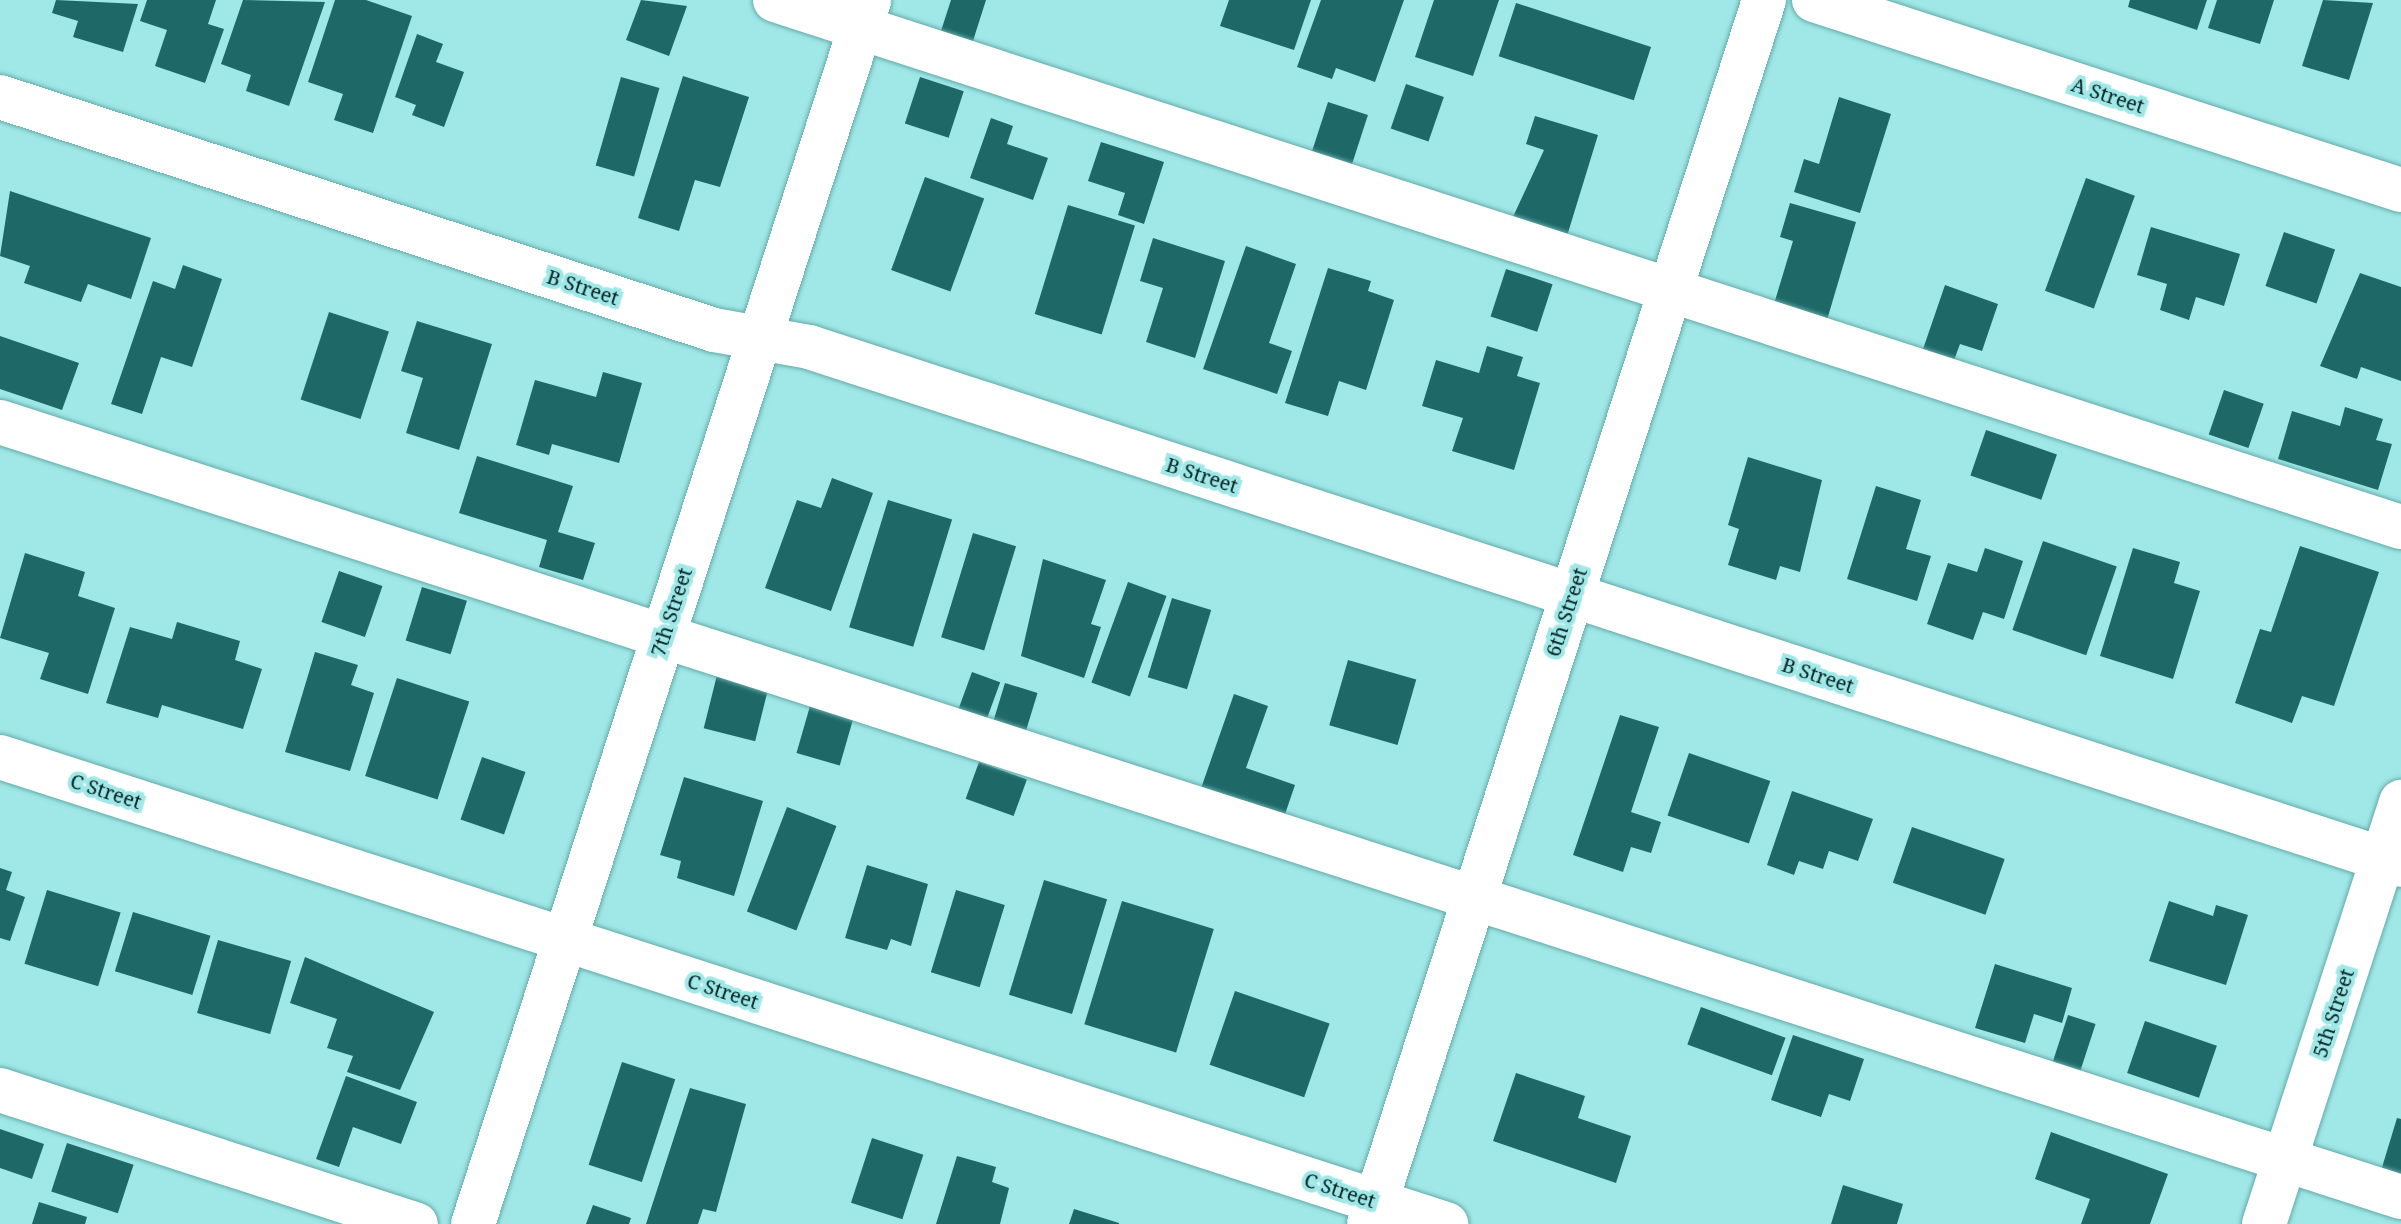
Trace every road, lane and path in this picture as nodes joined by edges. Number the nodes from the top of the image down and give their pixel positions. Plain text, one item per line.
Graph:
1 (775, 0) edge
2 (1764, 0) edge
3 (1814, 0) edge
4 (864, 14) edge
5 (0, 97) edge
6 (2401, 190) edge
7 (1670, 292) junction
8 (760, 338) junction
9 (0, 422) edge
10 (2401, 527) edge
11 (1572, 595) junction
12 (663, 636) junction
13 (0, 757) edge
14 (2401, 802) edge
15 (2392, 862) edge
16 (1475, 894) junction
17 (565, 940) junction
18 (0, 1090) edge
19 (2285, 1159) junction
20 (2401, 1197) edge
21 (1372, 1213) edge
22 (416, 1224) edge
23 (473, 1224) edge
24 (1446, 1224) edge
25 (2264, 1224) edge

1 - 4 street
2 - 7 street, 6th Street
3 - 6 street, A Street
4 - 7 street
4 - 8 street, 7th Street
5 - 8 street, B Street
7 - 10 street
7 - 11 street, 6th Street
8 - 11 street, B Street
8 - 12 street, 7th Street
9 - 12 street
11 - 15 street, B Street
11 - 16 street, 6th Street
12 - 16 street
12 - 17 street, 7th Street
13 - 17 street, C Street
14 - 15 street, 5th Street
15 - 19 street, 5th Street
16 - 19 street
16 - 21 street, 6th Street
17 - 21 street, C Street
17 - 23 street, 7th Street
18 - 22 street
19 - 20 street
19 - 25 street, 5th Street
21 - 24 street, C Street

